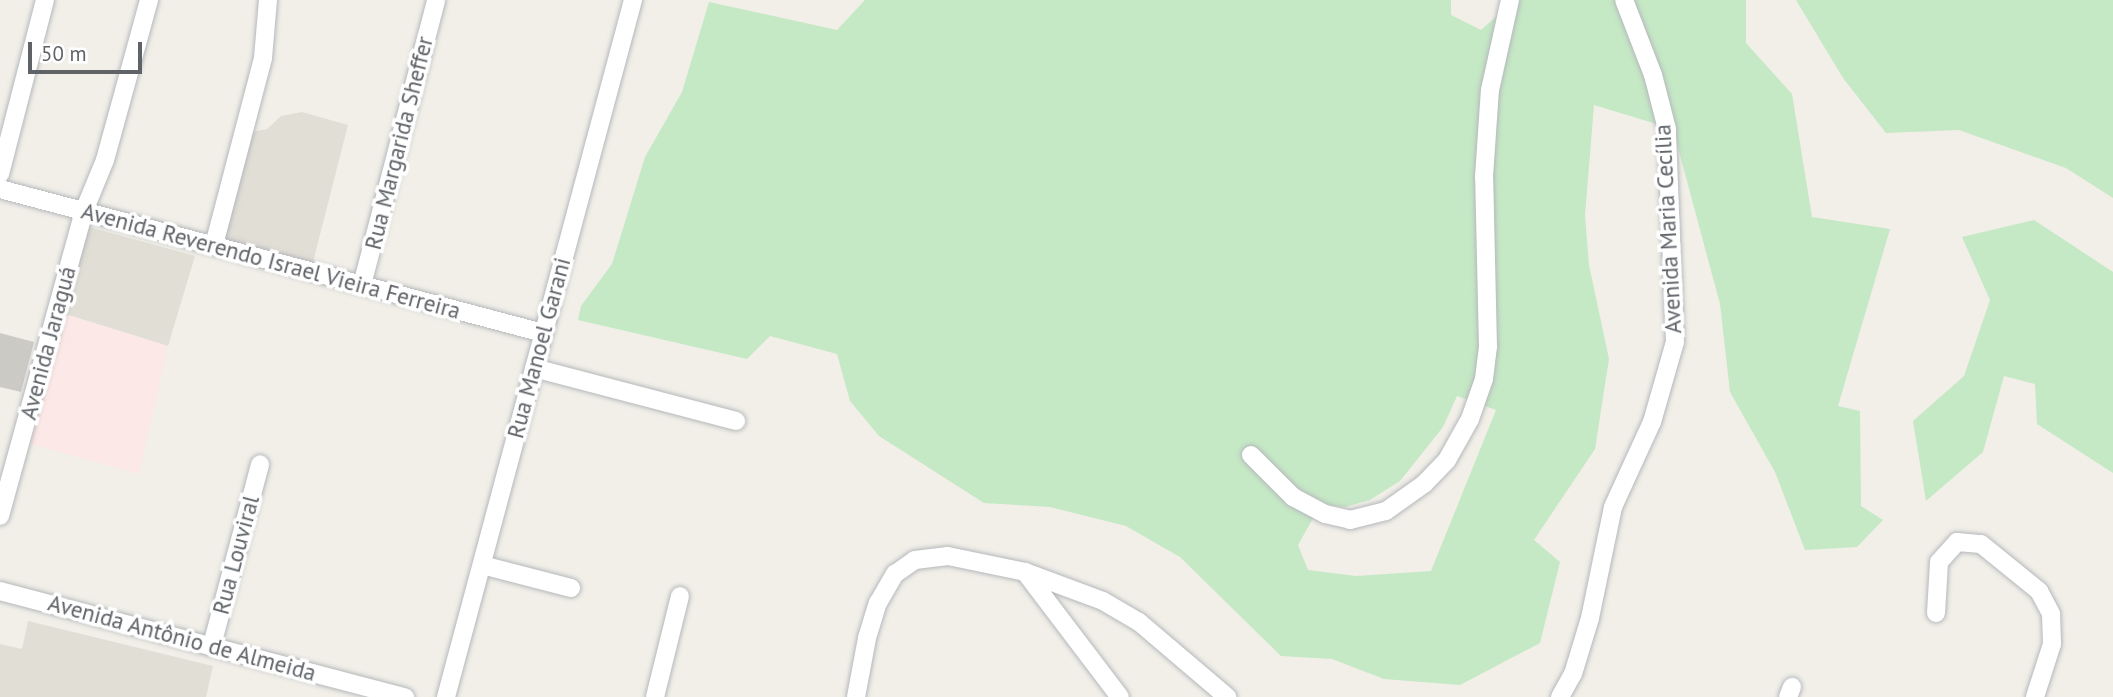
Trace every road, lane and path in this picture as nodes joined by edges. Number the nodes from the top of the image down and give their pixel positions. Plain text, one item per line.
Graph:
1 (45, 0) edge
2 (149, 0) edge
3 (268, 0) edge
4 (436, 0) edge
5 (633, 0) edge
6 (1510, 0) edge
7 (1624, 0) edge
8 (0, 174) edge
9 (0, 188) edge
10 (84, 211) junction
11 (214, 246) junction
12 (362, 285) junction
13 (543, 332) junction
14 (534, 368) junction
15 (736, 421) dead end
16 (1251, 456) dead end
17 (260, 464) dead end
18 (0, 516) edge
19 (482, 565) junction
20 (1025, 572) junction
21 (571, 588) dead end
22 (0, 591) edge
23 (680, 596) dead end
24 (1936, 613) dead end
25 (212, 645) junction
26 (405, 697) edge
27 (446, 697) edge
28 (655, 697) edge
29 (856, 697) edge
30 (1120, 697) edge
31 (1227, 697) edge
32 (1560, 697) edge
33 (2035, 697) edge

1 - 8 street
2 - 10 street, Avenida Jaraguá
3 - 11 street
4 - 12 street, Rua Margarida Sheffer
5 - 13 street, Rua Manoel Garani
6 - 16 street
7 - 32 street, Avenida Maria Cecília
9 - 10 street, Avenida Reverendo Israel Vieira Ferreira
10 - 11 street, Avenida Reverendo Israel Vieira Ferreira
10 - 18 street, Avenida Jaraguá
11 - 12 street, Avenida Reverendo Israel Vieira Ferreira
12 - 13 street, Avenida Reverendo Israel Vieira Ferreira
13 - 14 street, Rua Manoel Garani
14 - 15 street
14 - 19 street, Rua Manoel Garani
17 - 25 street, Rua Louviral
19 - 21 street
19 - 27 street, Rua Manoel Garani
20 - 29 street
20 - 30 street
20 - 31 street
22 - 25 street, Avenida Antônio de Almeida
23 - 28 street
24 - 33 street
25 - 26 street, Avenida Antônio de Almeida

